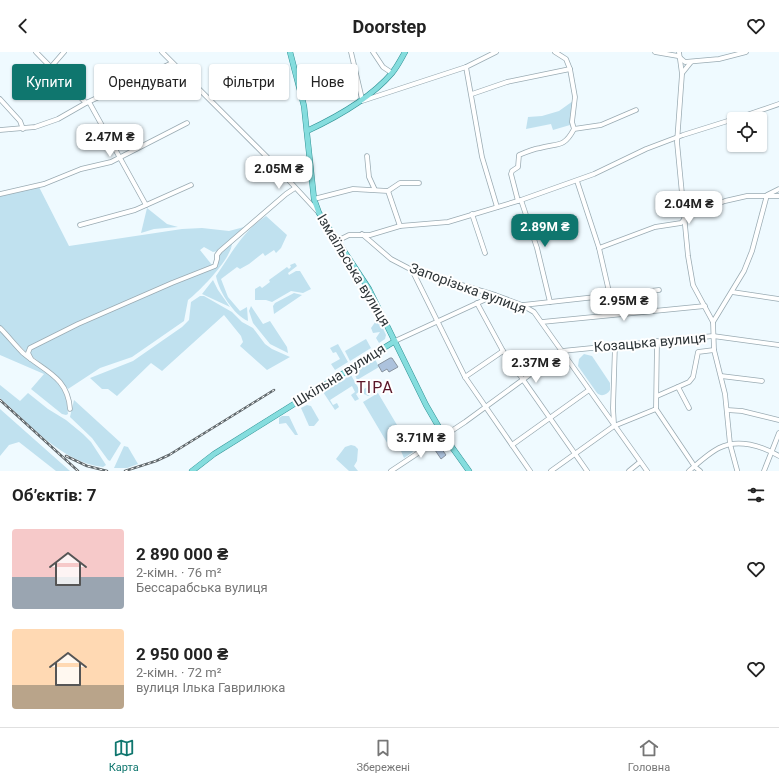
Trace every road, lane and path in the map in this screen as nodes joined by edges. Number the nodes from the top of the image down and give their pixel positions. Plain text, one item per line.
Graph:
1 (36, 52) edge
2 (64, 52) edge
3 (162, 52) edge
4 (290, 52) edge
5 (351, 52) edge
6 (373, 52) edge
7 (405, 52) edge
8 (496, 52) edge
9 (555, 52) edge
10 (654, 52) edge
11 (679, 52) edge
12 (746, 52) edge
13 (680, 57) junction
14 (691, 62) junction
15 (172, 63) junction
16 (49, 64) edge
17 (54, 64) edge
18 (466, 67) junction
19 (570, 69) junction
20 (392, 73) junction
21 (682, 74) junction
22 (472, 94) junction
23 (0, 99) edge
24 (84, 100) edge
25 (362, 100) junction
26 (87, 103) junction
27 (356, 104) junction
28 (779, 104) edge
29 (636, 110) dead end
30 (755, 112) edge
31 (727, 121) edge
32 (187, 123) dead end
33 (23, 129) junction
34 (574, 129) junction
35 (0, 130) edge
36 (307, 131) junction
37 (679, 137) junction
38 (119, 156) junction
39 (367, 156) dead end
40 (577, 181) junction
41 (419, 183) dead end
42 (191, 185) dead end
43 (295, 188) junction
44 (779, 189) edge
45 (375, 190) junction
46 (388, 191) junction
47 (0, 194) edge
48 (767, 195) junction
49 (779, 196) edge
50 (314, 199) junction
51 (519, 200) junction
52 (146, 205) junction
53 (497, 206) junction
54 (319, 213) junction
55 (472, 214) junction
56 (684, 219) junction
57 (80, 225) dead end
58 (400, 226) junction
59 (362, 234) junction
60 (337, 242) junction
61 (599, 248) junction
62 (485, 254) dead end
63 (412, 270) junction
64 (659, 290) dead end
65 (732, 292) junction
66 (496, 295) junction
67 (610, 296) junction
68 (779, 299) edge
69 (550, 302) junction
70 (477, 303) junction
71 (536, 304) junction
72 (522, 305) junction
73 (705, 306) junction
74 (534, 312) junction
75 (438, 322) junction
76 (542, 322) junction
77 (713, 322) junction
78 (0, 328) edge
79 (713, 336) junction
80 (395, 341) junction
81 (657, 341) junction
82 (615, 345) junction
83 (779, 345) edge
84 (714, 350) junction
85 (503, 351) junction
86 (562, 351) junction
87 (31, 359) junction
88 (721, 376) junction
89 (464, 377) junction
90 (523, 379) junction
91 (762, 380) dead end
92 (678, 387) junction
93 (589, 390) junction
94 (656, 396) junction
95 (486, 407) junction
96 (689, 408) dead end
97 (656, 409) junction
98 (70, 410) dead end
99 (727, 410) junction
100 (550, 418) junction
101 (779, 420) edge
102 (614, 426) junction
103 (779, 433) edge
104 (444, 436) junction
105 (778, 440) edge
106 (730, 444) junction
107 (512, 445) junction
108 (770, 451) junction
109 (575, 455) junction
110 (779, 456) edge
111 (640, 462) junction
112 (695, 467) junction
113 (737, 470) edge
114 (192, 471) edge
115 (391, 471) edge
116 (469, 471) edge
117 (530, 471) edge
118 (551, 471) edge
119 (587, 471) edge
120 (629, 471) edge
121 (647, 471) edge
122 (689, 471) edge
123 (700, 471) edge
124 (764, 471) edge

1 - 16 street
2 - 17 street
3 - 15 street
4 - 36 main road, Ізмаїльська вулиця
5 - 25 street
6 - 20 street
7 - 20 main road
8 - 18 street
9 - 19 street
10 - 13 street
11 - 13 street
12 - 14 street
13 - 14 street
13 - 21 street
14 - 21 street
15 - 26 street
15 - 43 street
18 - 22 street
18 - 27 street
19 - 22 street
19 - 34 street
20 - 25 main road
21 - 37 street
22 - 53 street
23 - 33 street
24 - 26 street
25 - 27 main road
26 - 33 street
26 - 38 street
27 - 36 main road
28 - 30 street
29 - 34 street
31 - 37 street
32 - 38 street
33 - 35 street
34 - 51 street
36 - 50 main road, Ізмаїльська вулиця
37 - 40 street
37 - 56 street
38 - 47 street
38 - 52 street
39 - 45 street
40 - 51 street
40 - 61 street
41 - 46 street
42 - 52 street
43 - 54 street
43 - 87 street
44 - 48 street
45 - 46 street
45 - 50 street
46 - 58 street
48 - 49 street
48 - 56 street
48 - 65 street
50 - 54 main road, Ізмаїльська вулиця
51 - 53 street
51 - 69 street
52 - 57 street
53 - 55 street
54 - 60 main road, Ізмаїльська вулиця
55 - 58 street
55 - 62 street
56 - 61 street
56 - 73 street
58 - 59 street
59 - 60 street
59 - 63 street, Запорізька вулиця
60 - 80 main road, Ізмаїльська вулиця
61 - 67 street
63 - 66 street, Запорізька вулиця
63 - 75 street
64 - 67 street
65 - 68 street
65 - 77 street
66 - 70 street, Шкільна вулиця
66 - 72 street, Запорізька вулиця
67 - 69 street
69 - 71 street
70 - 75 street, Шкільна вулиця
70 - 85 street
71 - 72 street
71 - 74 street
72 - 74 street, Запорізька вулиця
73 - 76 street
73 - 77 street
74 - 76 street, Запорізька вулиця
75 - 80 street, Шкільна вулиця
75 - 89 street
76 - 86 street, Запорізька вулиця
77 - 79 street
78 - 87 street
79 - 81 street, Козацька вулиця
79 - 83 street, Козацька вулиця
79 - 84 street
80 - 104 main road, Ізмаїльська вулиця
80 - 114 main road, Шкільна вулиця
81 - 82 street, Козацька вулиця
81 - 94 street
82 - 86 street, Козацька вулиця
82 - 102 street
84 - 88 street
84 - 92 street
85 - 89 street
85 - 90 street
86 - 90 street, Козацька вулиця
86 - 93 street, Запорізька вулиця
87 - 98 street
88 - 91 street
88 - 99 street
89 - 95 street
90 - 95 street, Козацька вулиця
90 - 100 street
92 - 94 street
92 - 96 street
93 - 100 street
93 - 102 street, Запорізька вулиця
94 - 97 street
95 - 104 street, Козацька вулиця
95 - 107 street
97 - 102 street
97 - 112 street
99 - 101 street
99 - 106 street
100 - 107 street
100 - 109 street
102 - 109 street
102 - 111 street, Запорізька вулиця
103 - 105 street
104 - 115 street, Козацька вулиця
104 - 116 main road, Ізмаїльська вулиця
105 - 108 street
106 - 108 street
106 - 112 street
106 - 113 street
107 - 117 street
108 - 110 street
108 - 124 street
109 - 118 street
109 - 119 street
111 - 120 street
111 - 121 street, Запорізька вулиця
112 - 122 street
112 - 123 street

